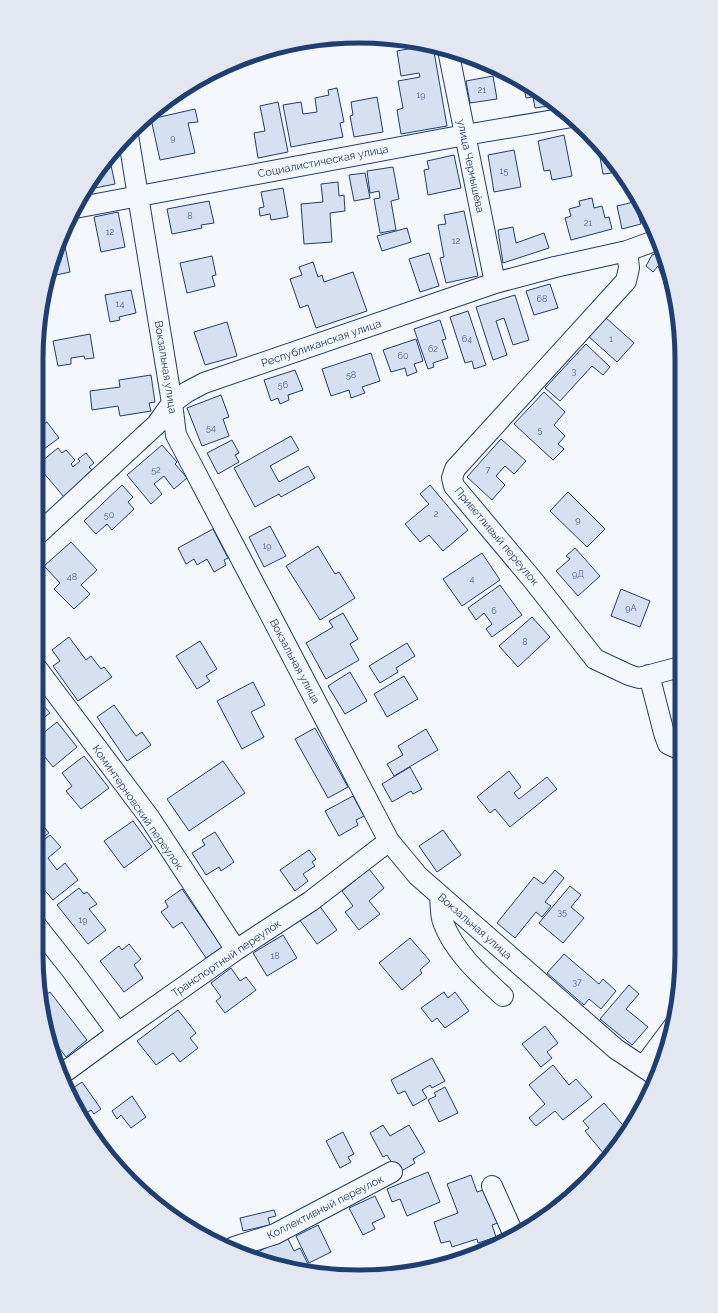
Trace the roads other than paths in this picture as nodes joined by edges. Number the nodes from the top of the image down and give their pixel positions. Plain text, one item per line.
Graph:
1 (449, 56) edge
2 (564, 118) edge
3 (464, 135) junction
4 (129, 143) edge
5 (138, 196) junction
6 (82, 207) edge
7 (652, 242) edge
8 (627, 251) junction
9 (495, 283) junction
10 (172, 403) junction
11 (43, 522) edge
12 (675, 668) edge
13 (650, 675) junction
14 (43, 676) edge
15 (675, 747) edge
16 (389, 841) junction
17 (440, 895) junction
18 (43, 934) edge
19 (236, 950) junction
20 (503, 996) dead end
21 (118, 1033) junction
22 (659, 1053) edge
23 (66, 1071) edge
24 (649, 1071) edge
25 (392, 1172) dead end
26 (492, 1186) dead end
27 (512, 1231) edge
28 (238, 1246) edge

1 - 3 street, улица Чернышёва
2 - 3 street, Социалистическая улица
3 - 5 street, Социалистическая улица
3 - 9 street, улица Чернышёва
4 - 5 street, Вокзальная улица
5 - 6 street, Социалистическая улица
5 - 10 street, Вокзальная улица
7 - 8 street, Республиканская улица
8 - 9 street, Республиканская улица
8 - 13 street, Приветливый переулок
9 - 10 street, Республиканская улица
10 - 11 street, Республиканская улица
10 - 16 street, Вокзальная улица
12 - 13 street, Приветливый переулок
13 - 15 street
14 - 19 street, Коминтерновский переулок
16 - 17 street, Вокзальная улица
16 - 19 street, Транспортный переулок
17 - 20 street
17 - 24 street, Вокзальная улица
18 - 21 street
19 - 21 street, Транспортный переулок
21 - 23 street, Транспортный переулок
22 - 24 street
25 - 28 street, Коллективный переулок
26 - 27 street

